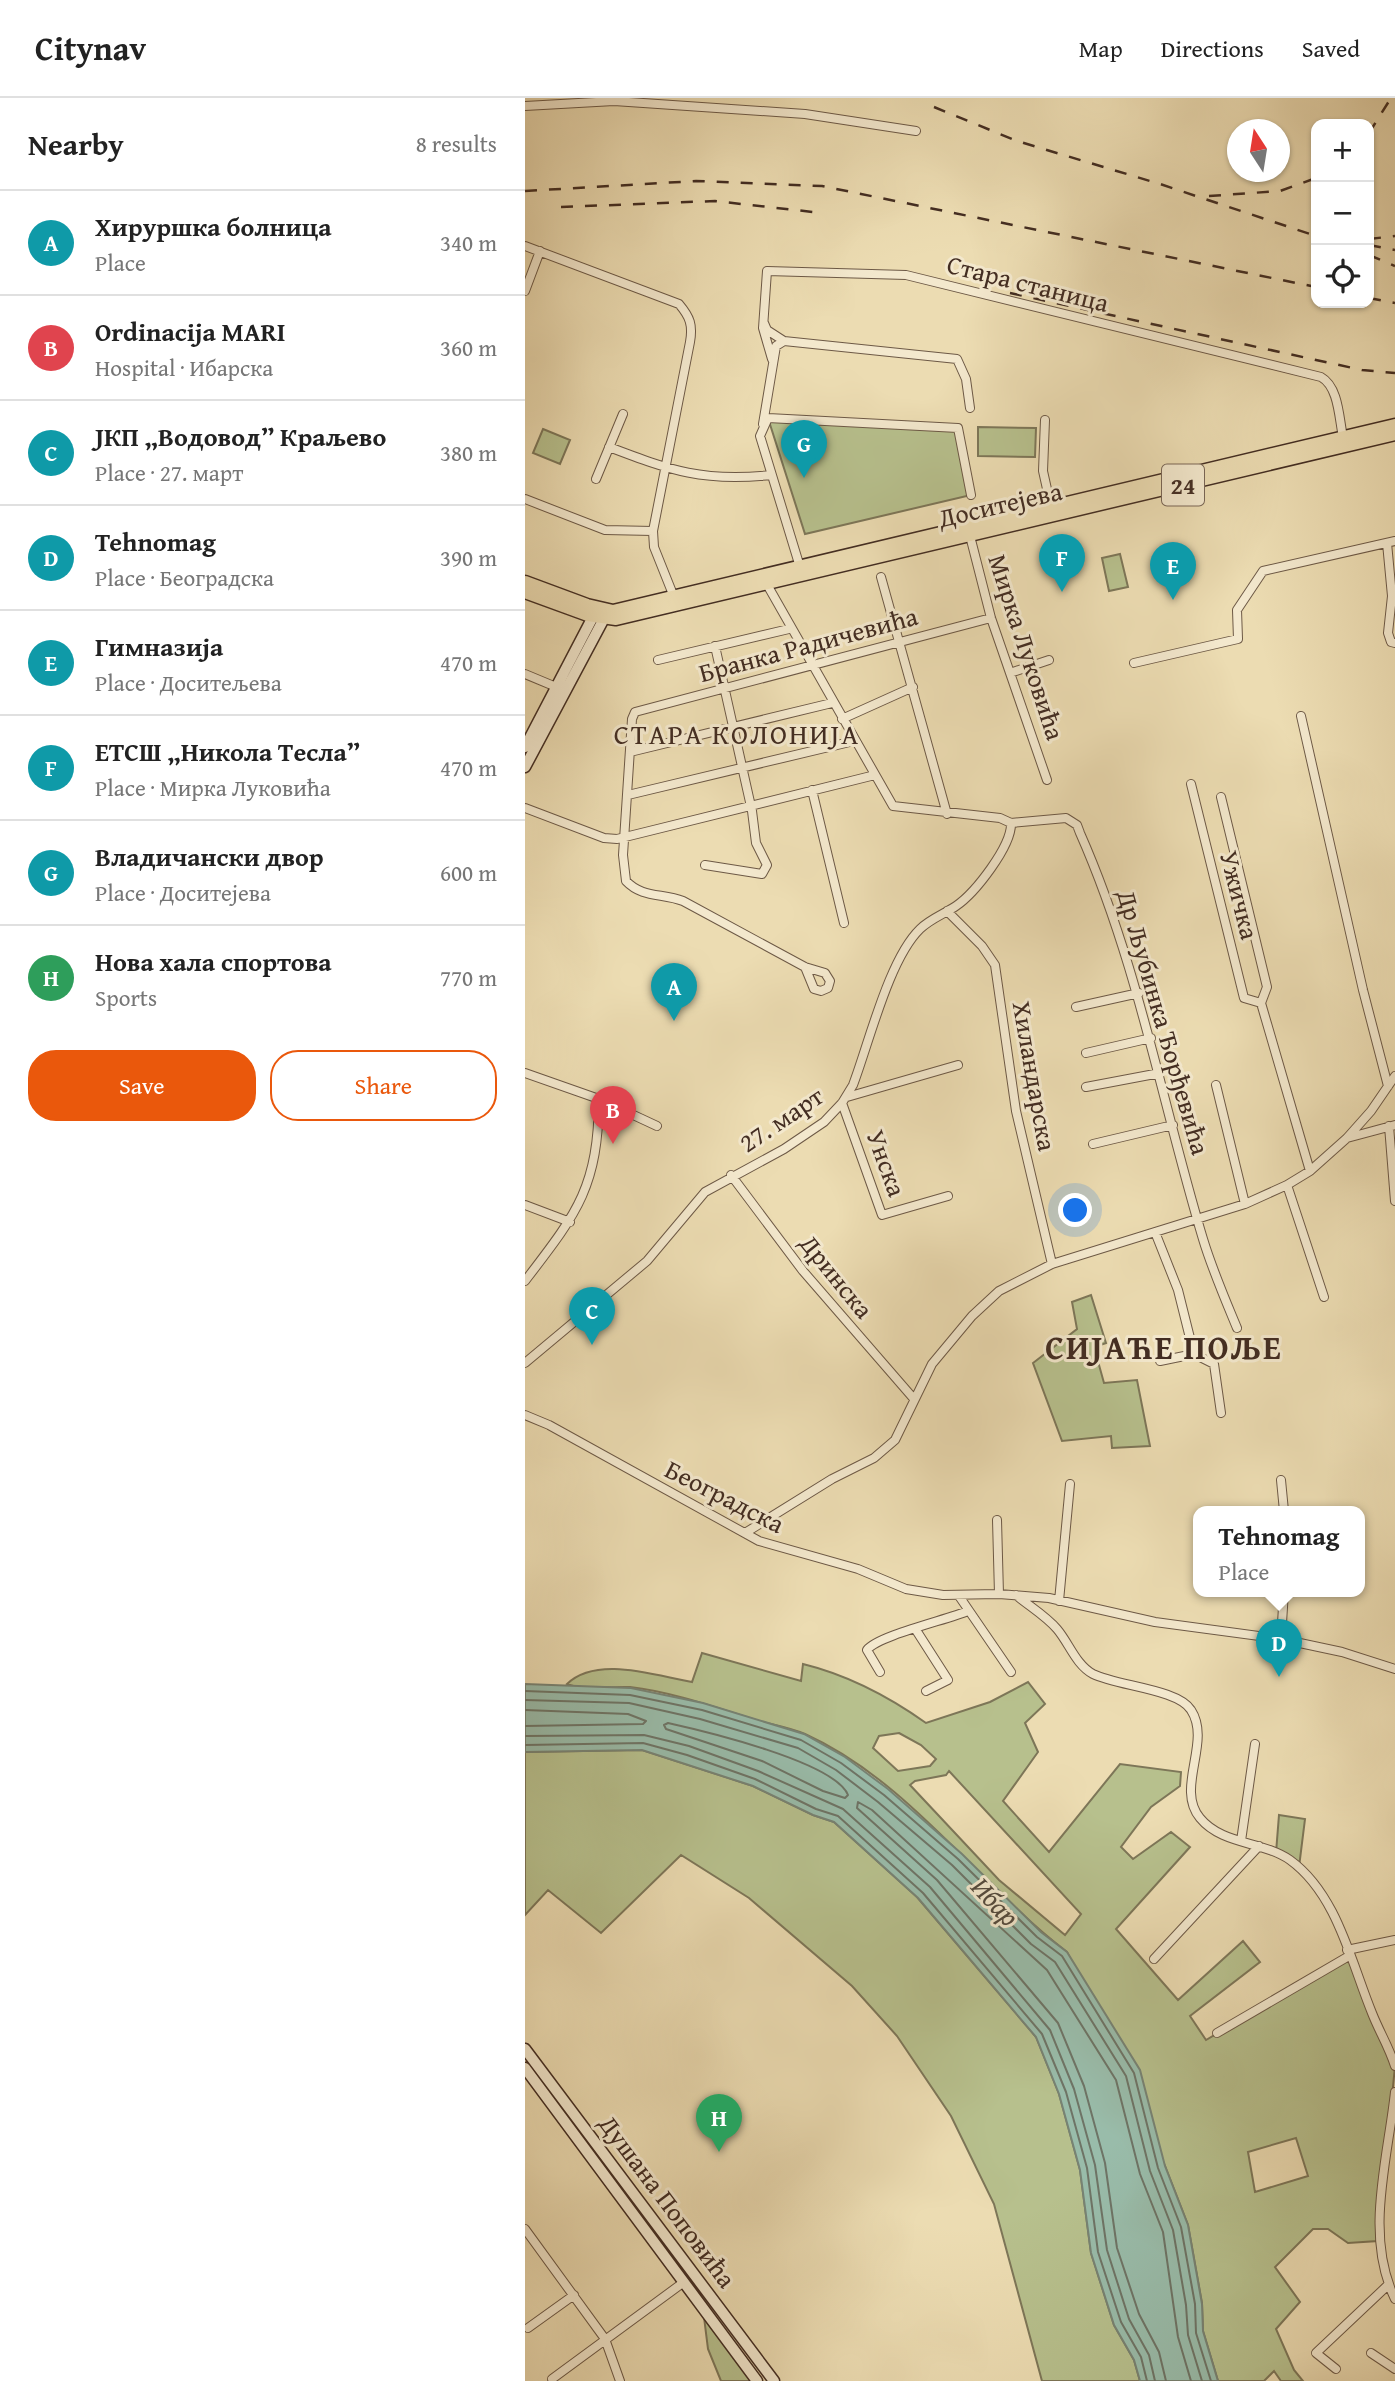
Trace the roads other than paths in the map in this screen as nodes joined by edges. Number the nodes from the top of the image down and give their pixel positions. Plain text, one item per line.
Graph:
1 (525, 106) edge
2 (916, 131) dead end
3 (525, 246) edge
4 (540, 251) junction
5 (525, 291) edge
6 (763, 318) junction
7 (784, 341) junction
8 (772, 359) junction
9 (969, 408) dead end
10 (623, 414) dead end
11 (1045, 420) dead end
12 (763, 424) junction
13 (1395, 425) edge
14 (1395, 434) edge
15 (1343, 437) junction
16 (609, 447) junction
17 (665, 468) junction
18 (771, 475) junction
19 (596, 479) dead end
20 (971, 495) dead end
21 (525, 499) edge
22 (1051, 507) junction
23 (653, 531) junction
24 (969, 531) junction
25 (1391, 542) edge
26 (845, 560) junction
27 (800, 566) junction
28 (881, 577) dead end
29 (764, 580) junction
30 (525, 582) edge
31 (525, 592) edge
32 (674, 597) junction
33 (575, 611) junction
34 (604, 615) junction
35 (991, 618) junction
36 (789, 629) junction
37 (585, 635) junction
38 (899, 642) junction
39 (1395, 643) edge
40 (715, 646) junction
41 (658, 660) dead end
42 (1049, 660) dead end
43 (1134, 663) dead end
44 (810, 665) junction
45 (1010, 673) junction
46 (525, 674) edge
47 (724, 687) junction
48 (913, 687) junction
49 (562, 689) junction
50 (832, 703) junction
51 (1301, 716) dead end
52 (842, 719) junction
53 (733, 727) junction
54 (854, 741) junction
55 (525, 747) edge
56 (630, 752) junction
57 (525, 767) edge
58 (742, 768) junction
59 (875, 775) junction
60 (1047, 779) dead end
61 (1191, 784) dead end
62 (812, 790) junction
63 (628, 795) junction
64 (1221, 797) dead end
65 (750, 806) junction
66 (525, 808) edge
67 (947, 814) junction
68 (1011, 823) junction
69 (624, 838) junction
70 (705, 865) dead end
71 (947, 911) junction
72 (844, 923) dead end
73 (805, 967) dead end
74 (1139, 993) junction
75 (1261, 1003) junction
76 (1076, 1007) dead end
77 (1151, 1038) junction
78 (1086, 1052) dead end
79 (958, 1065) dead end
80 (525, 1073) edge
81 (1160, 1073) junction
82 (1395, 1076) edge
83 (1216, 1085) dead end
84 (1388, 1086) junction
85 (1086, 1087) dead end
86 (599, 1099) junction
87 (845, 1100) junction
88 (1364, 1119) junction
89 (1173, 1125) junction
90 (1392, 1125) edge
91 (657, 1126) dead end
92 (1375, 1130) junction
93 (1347, 1138) junction
94 (1093, 1144) dead end
95 (1310, 1171) junction
96 (731, 1175) junction
97 (1287, 1185) junction
98 (948, 1196) dead end
99 (1395, 1201) edge
100 (1245, 1204) junction
101 (525, 1205) edge
102 (1198, 1219) junction
103 (571, 1222) junction
104 (1156, 1232) junction
105 (1052, 1264) junction
106 (525, 1281) edge
107 (1324, 1297) dead end
108 (1237, 1328) dead end
109 (1194, 1354) junction
110 (1160, 1361) dead end
111 (525, 1363) edge
112 (914, 1399) junction
113 (1221, 1413) dead end
114 (525, 1415) edge
115 (1281, 1480) dead end
116 (1070, 1485) dead end
117 (1284, 1506) edge
118 (997, 1520) dead end
119 (745, 1533) junction
120 (999, 1594) junction
121 (959, 1595) junction
122 (1016, 1595) junction
123 (1284, 1597) edge
124 (1059, 1601) junction
125 (968, 1611) junction
126 (916, 1630) junction
127 (1280, 1639) junction
128 (1395, 1669) edge
129 (880, 1672) dead end
130 (1011, 1672) dead end
131 (926, 1691) dead end
132 (1255, 1744) dead end
133 (1241, 1841) junction
134 (1259, 1846) junction
135 (1395, 1940) edge
136 (1348, 1953) junction
137 (1154, 1959) dead end
138 (1217, 2033) dead end
139 (525, 2049) edge
140 (1393, 2050) edge
141 (1395, 2066) edge
142 (525, 2068) edge
143 (1395, 2092) edge
144 (525, 2229) edge
145 (684, 2282) junction
146 (1388, 2285) junction
147 (574, 2295) junction
148 (1395, 2299) edge
149 (528, 2328) dead end
150 (605, 2340) junction
151 (1371, 2353) dead end
152 (1336, 2369) dead end
153 (1395, 2369) edge
154 (552, 2379) dead end
155 (620, 2381) edge
156 (757, 2381) edge
157 (774, 2381) edge

1 - 2 street
3 - 4 street
4 - 5 street
4 - 17 street
6 - 7 street
6 - 8 street, Стара станица
6 - 15 street, Стара станица
7 - 8 street, Стара станица
7 - 9 street
8 - 12 street, Стара станица
10 - 16 street
11 - 22 street
12 - 18 street, Стара станица
12 - 20 street
13 - 15 main road, Доситејева / 24
14 - 24 main road, Доситејева / 24
15 - 22 main road, Доситејева / 24
16 - 17 street
16 - 19 street
17 - 18 street
17 - 23 street
18 - 27 street, Стара станица
21 - 23 street
22 - 24 main road, Доситејева / 24
23 - 32 street
24 - 26 main road, Доситејева / 24
24 - 35 street, Мирка Луковића
25 - 39 street
25 - 43 street
26 - 27 main road, Доситејева / 24
26 - 29 main road, Доситејева / 24
27 - 29 main road, Доситејева / 24
28 - 38 street
29 - 32 main road, Доситејева / 24
29 - 34 main road, Доситејева / 24
29 - 36 street
30 - 34 main road
31 - 33 main road, 24
32 - 34 main road, Доситејева / 24
33 - 34 main road, 24
33 - 37 main road
34 - 37 main road
34 - 49 main road
35 - 38 street, Бранка Радичевића
35 - 45 street, Мирка Луковића
36 - 40 street
36 - 44 street
37 - 49 main road
38 - 44 street, Бранка Радичевића
38 - 48 street
40 - 41 street
40 - 47 street
42 - 45 street
44 - 47 street, Бранка Радичевића
44 - 50 street
45 - 60 street, Мирка Луковића
46 - 49 street
47 - 53 street
47 - 56 street, Бранка Радичевића
48 - 52 street
48 - 67 street
49 - 55 main road
49 - 57 main road
50 - 52 street
50 - 53 street
51 - 84 street
52 - 54 street
53 - 56 street
53 - 58 street
54 - 58 street
54 - 59 street
56 - 63 street
58 - 63 street
58 - 65 street
59 - 62 street
59 - 67 street
61 - 75 street, Ужичка
62 - 65 street
62 - 72 street
63 - 69 street
64 - 75 street, Ужичка
65 - 69 street
65 - 70 street
66 - 69 street
67 - 68 street
68 - 71 street, 27. март
68 - 74 street, Др Љубинка Ђорђевића
69 - 73 street
71 - 87 street, 27. март
71 - 105 street, Хиландарска
74 - 76 street
74 - 77 street, Др Љубинка Ђорђевића
75 - 95 street, Ужичка
77 - 78 street
77 - 81 street, Др Љубинка Ђорђевића
79 - 87 street
80 - 86 street
81 - 85 street
81 - 89 street, Др Љубинка Ђорђевића
82 - 84 street
83 - 100 street
84 - 88 street
86 - 91 street
86 - 103 street
87 - 96 street, 27. март
87 - 98 street, Унска
88 - 92 street
88 - 93 street
89 - 94 street
89 - 102 street, Др Љубинка Ђорђевића
90 - 92 street
90 - 99 street
92 - 93 street
93 - 95 street
95 - 97 street
96 - 111 street, 27. март
96 - 112 street, Дринска
97 - 100 street
97 - 107 street
100 - 102 street
101 - 103 street
102 - 104 street
102 - 108 street, Др Љубинка Ђорђевића
103 - 106 street
104 - 105 street
104 - 109 street
105 - 112 street
109 - 110 street
109 - 113 street
112 - 119 street
114 - 119 street, Београдска
115 - 117 street
116 - 124 street
118 - 120 street
119 - 121 street, Београдска
120 - 121 street, Београдска
120 - 122 street, Београдска
121 - 125 street
122 - 124 street, Београдска
122 - 133 street
123 - 127 street
124 - 127 street, Београдска
125 - 126 street
125 - 130 street
126 - 129 street
126 - 131 street
127 - 128 street, Београдска
132 - 133 street
133 - 134 street
134 - 136 street
134 - 137 street
135 - 136 street
136 - 138 street
136 - 140 street
139 - 157 main road, Душана Поповића
140 - 141 street
142 - 145 main road, Душана Поповића
143 - 146 street
144 - 147 street
145 - 150 street
145 - 156 main road, Душана Поповића
146 - 148 street
146 - 152 street
147 - 149 street
147 - 150 street
150 - 154 street
150 - 155 street
151 - 153 street

